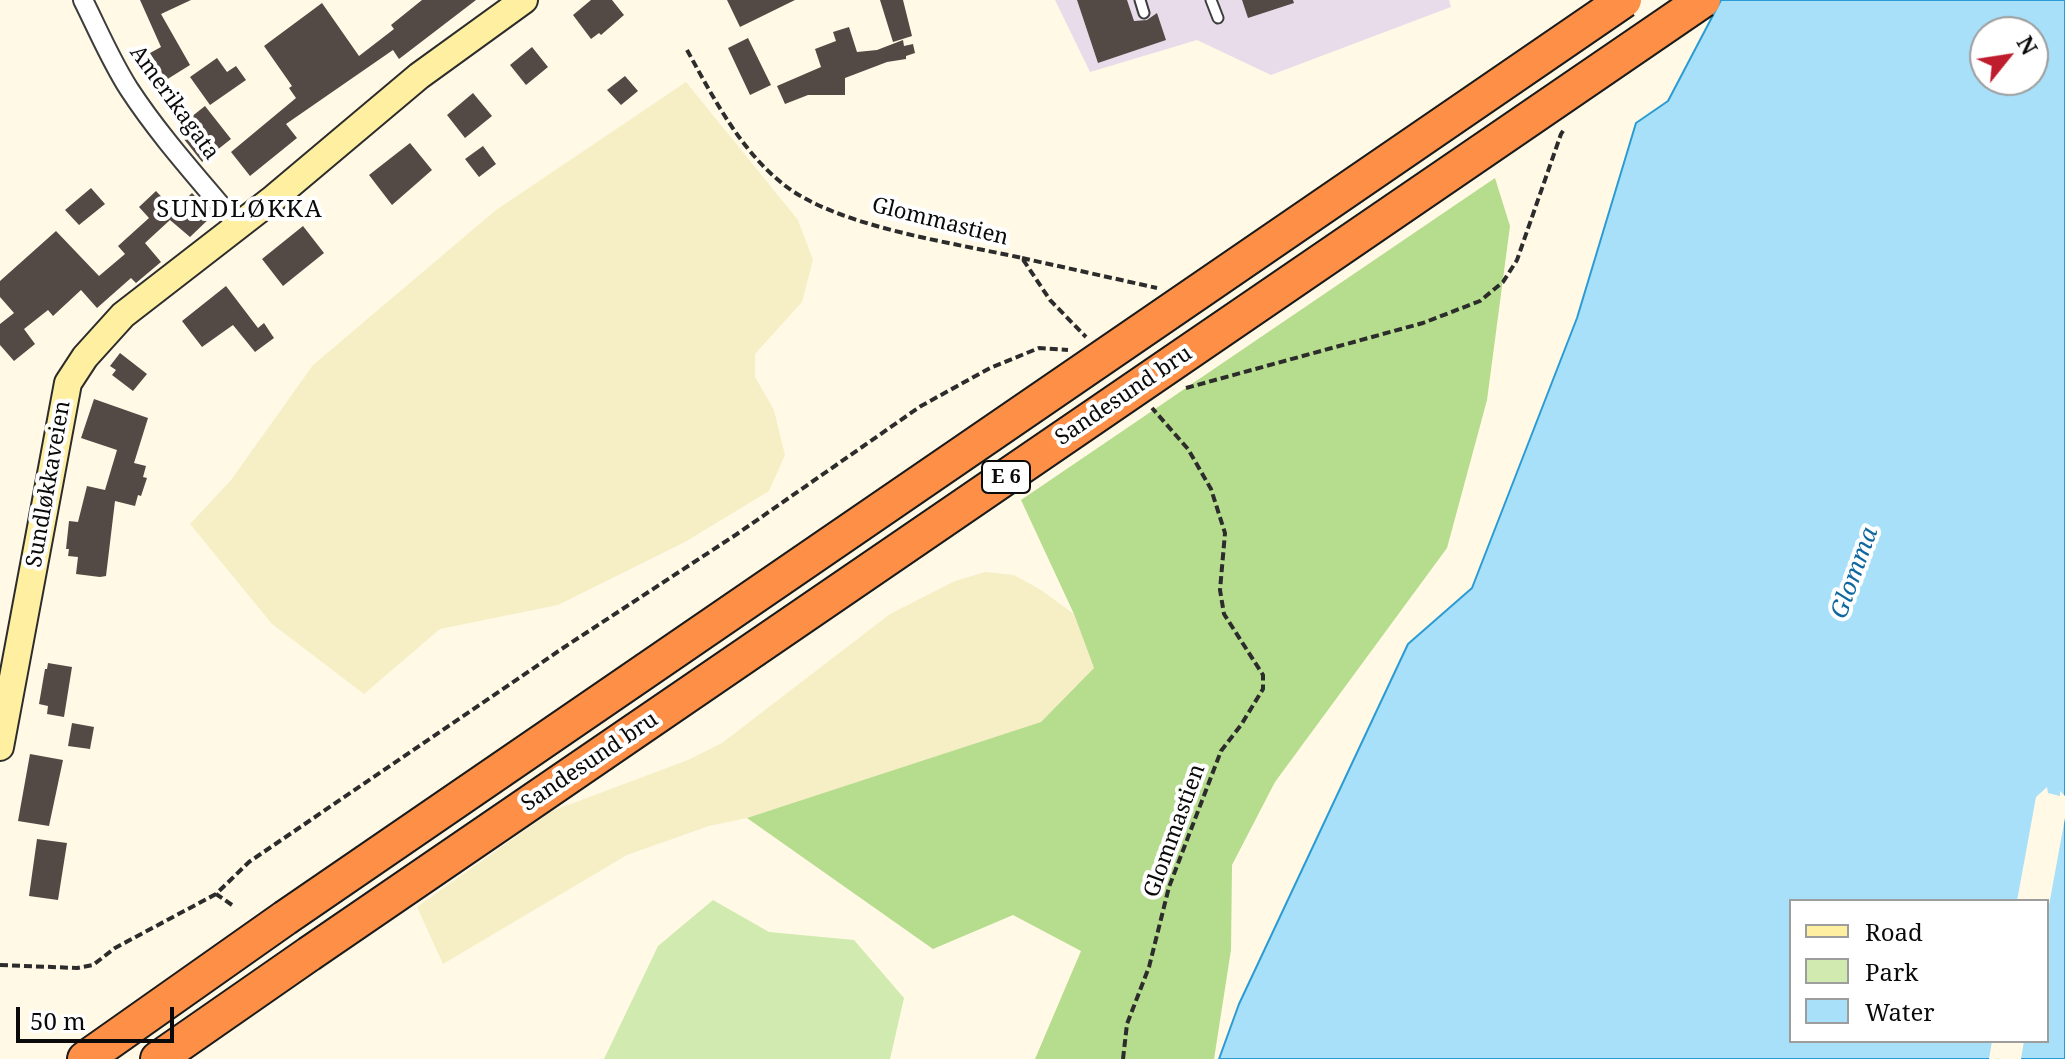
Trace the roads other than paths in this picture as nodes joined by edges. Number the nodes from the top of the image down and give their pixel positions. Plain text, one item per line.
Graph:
1 (83, 0) edge
2 (524, 0) edge
3 (1140, 0) edge
4 (1211, 0) edge
5 (1624, 0) edge
6 (1703, 0) edge
7 (1144, 13) dead end
8 (1218, 18) dead end
9 (238, 226) junction
10 (0, 747) edge
11 (85, 1059) edge
12 (158, 1059) edge

1 - 9 street, Amerikagata
2 - 9 main road, Sundløkkaveien
3 - 7 lane
4 - 8 lane
5 - 11 highway, Sandesund bru / E 6, bridge
6 - 12 highway, Sandesund bru / E 6, bridge
9 - 10 main road, Sundløkkaveien

